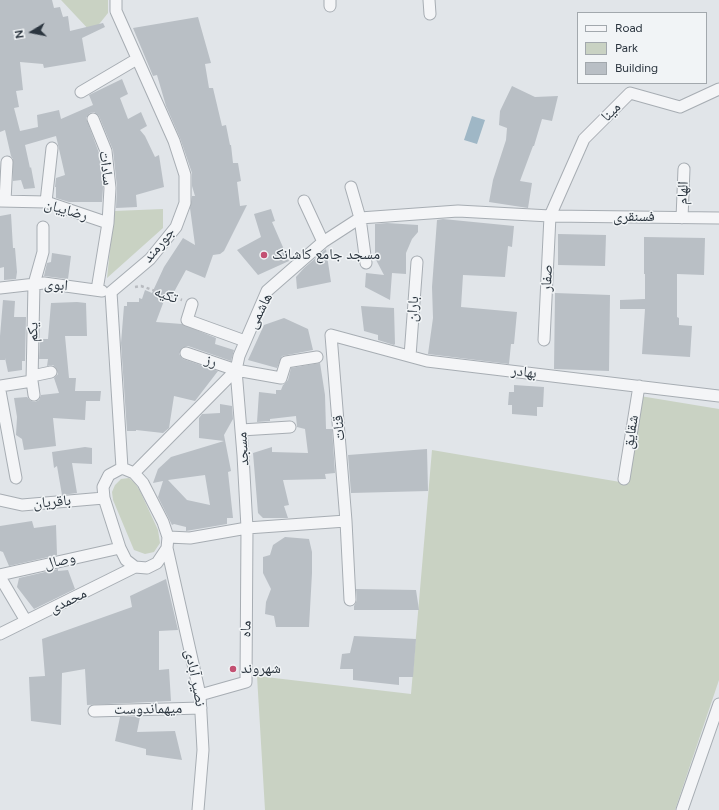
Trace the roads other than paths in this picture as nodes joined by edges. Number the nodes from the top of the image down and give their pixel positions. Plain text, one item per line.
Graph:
1 (116, 0) edge
2 (428, 0) edge
3 (430, 14) dead end
4 (137, 59) junction
5 (630, 88) edge
6 (719, 89) edge
7 (81, 92) dead end
8 (93, 119) dead end
9 (52, 148) dead end
10 (7, 162) dead end
11 (684, 169) dead end
12 (351, 187) dead end
13 (2, 201) edge
14 (304, 201) dead end
15 (46, 202) junction
16 (550, 216) junction
17 (360, 218) junction
18 (682, 218) junction
19 (719, 218) edge
20 (108, 222) junction
21 (42, 227) dead end
22 (323, 242) junction
23 (417, 262) dead end
24 (366, 263) dead end
25 (34, 284) junction
26 (0, 288) edge
27 (97, 290) junction
28 (111, 292) junction
29 (192, 304) road end
30 (331, 335) joint
31 (544, 340) dead end
32 (245, 341) junction
33 (186, 353) dead end
34 (410, 356) junction
35 (317, 357) dead end
36 (236, 370) junction
37 (51, 372) dead end
38 (32, 378) junction
39 (0, 386) edge
40 (639, 386) junction
41 (0, 391) edge
42 (34, 395) dead end
43 (719, 396) edge
44 (290, 426) dead end
45 (241, 430) junction
46 (122, 468) junction
47 (134, 472) junction
48 (16, 478) dead end
49 (624, 479) dead end
50 (104, 498) junction
51 (0, 500) edge
52 (346, 521) junction
53 (247, 528) junction
54 (167, 543) junction
55 (120, 548) junction
56 (135, 567) junction
57 (0, 576) edge
58 (350, 600) dead end
59 (26, 621) junction
60 (0, 634) edge
61 (200, 695) junction
62 (719, 704) edge
63 (202, 708) junction
64 (94, 710) dead end
65 (198, 810) edge
66 (682, 810) edge

1 - 4 street, جورمند
2 - 3 street
4 - 7 street
4 - 28 street, جورمند
5 - 6 street, مینا
5 - 16 street, مینا
8 - 20 street, سادات
9 - 15 street
10 - 13 street
11 - 18 street, الهام
12 - 17 street
13 - 15 street, رضاییان
14 - 22 street
15 - 20 street, رضاییان
16 - 17 street, هاشمی
16 - 18 street, فسنقری
16 - 31 street, صفار
17 - 22 street, هاشمی
17 - 24 street
18 - 19 street, فسنقری
20 - 27 street, سادات
21 - 25 street, یکم
22 - 32 street, هاشمی
23 - 34 street, باران
25 - 26 street, ابوی
25 - 27 street, ابوی
25 - 38 street, یکم
27 - 28 street, ابوی
28 - 46 street
29 - 32 street, تکیه
30 - 34 street, بهادر
30 - 52 street, قنات
32 - 36 street, هاشمی
33 - 36 street, رز
34 - 40 street, بهادر
35 - 36 street, رز
36 - 45 street, مسجد
36 - 47 street
37 - 38 street
38 - 39 street
38 - 42 street, یکم
40 - 43 street, بهادر
40 - 49 street, شقایق
41 - 48 street
44 - 45 street
45 - 53 street, مسجد
46 - 47 street
46 - 50 street
47 - 54 street, نصیر آبادی
50 - 51 street, باقریان
50 - 55 street
52 - 53 street
52 - 58 street, قنات
53 - 54 street
53 - 61 street, ماه
54 - 56 street, محمدی
54 - 61 street, نصیر آبادی
55 - 56 street
55 - 57 street, وصال
56 - 59 street, محمدی
57 - 59 street
59 - 60 street, محمدی
61 - 63 street, نصیر آبادی
62 - 66 street
63 - 64 street, میهماندوست
63 - 65 street, نصیر آبادی

